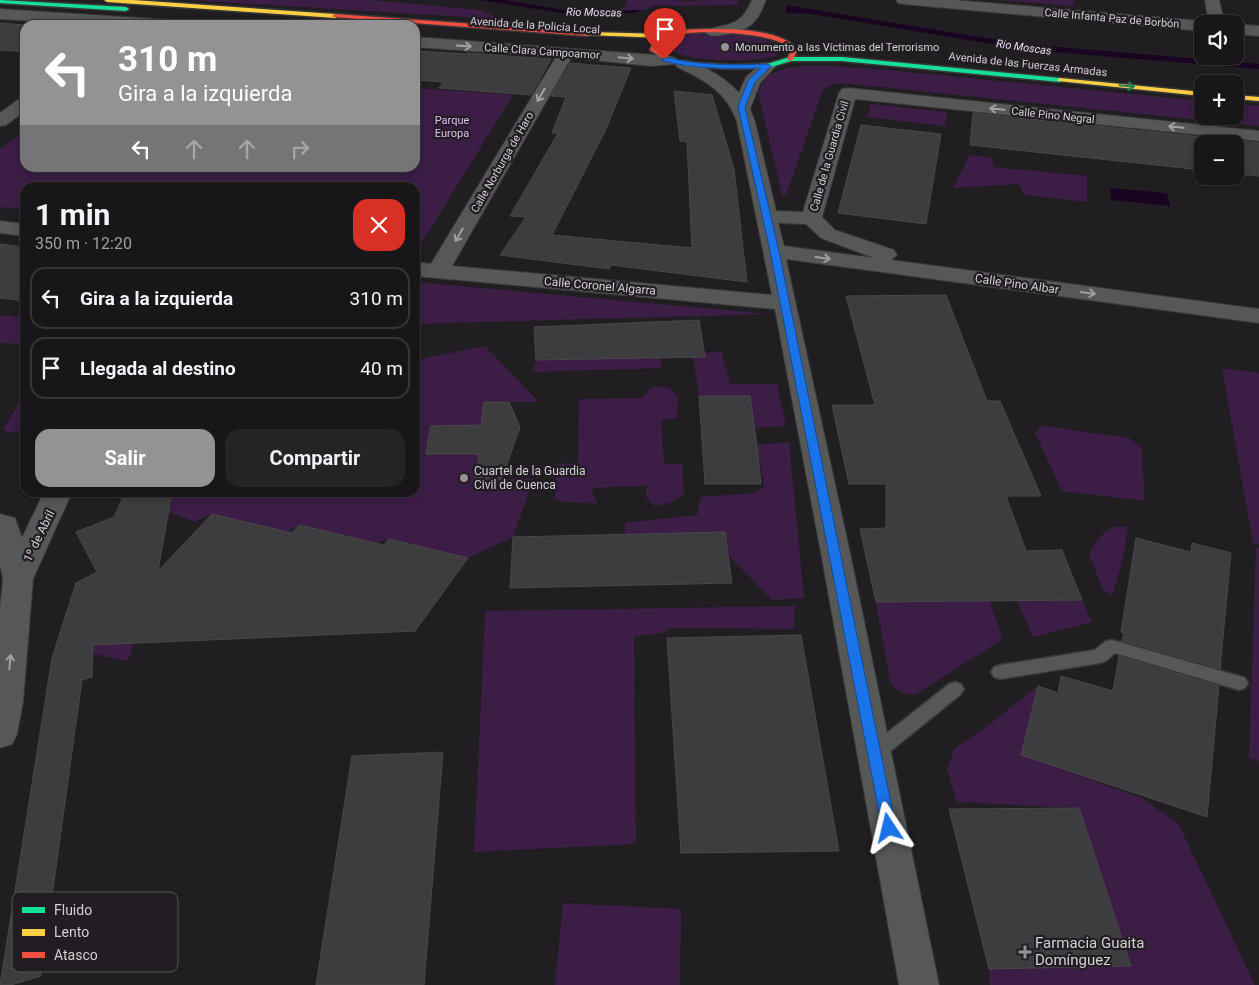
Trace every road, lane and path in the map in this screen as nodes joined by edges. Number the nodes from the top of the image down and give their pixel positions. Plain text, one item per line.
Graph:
1 (107, 0) edge
2 (759, 0) edge
3 (903, 0) edge
4 (1212, 0) edge
5 (0, 1) edge
6 (956, 2) edge
7 (0, 14) edge
8 (1215, 15) edge
9 (752, 19) junction
10 (79, 20) edge
11 (280, 20) edge
12 (392, 20) edge
13 (420, 22) edge
14 (1194, 25) edge
15 (420, 29) edge
16 (1244, 30) edge
17 (1259, 31) edge
18 (714, 32) junction
19 (665, 36) junction
20 (782, 40) junction
21 (420, 42) edge
22 (653, 50) junction
23 (566, 53) junction
24 (790, 59) junction
25 (676, 62) junction
26 (768, 66) junction
27 (1194, 83) edge
28 (1244, 88) edge
29 (1259, 89) edge
30 (848, 93) joint
31 (1194, 93) edge
32 (1244, 98) edge
33 (1259, 99) edge
34 (20, 107) edge
35 (742, 107) junction
36 (0, 121) edge
37 (1259, 136) edge
38 (767, 216) junction
39 (811, 218) junction
40 (0, 227) edge
41 (20, 229) edge
42 (775, 251) junction
43 (420, 269) edge
44 (438, 271) junction
45 (928, 272) junction
46 (784, 303) junction
47 (1259, 316) edge
48 (56, 497) edge
49 (0, 524) edge
50 (18, 579) junction
51 (1000, 672) dead end
52 (1239, 683) dead end
53 (955, 689) dead end
54 (3, 699) edge
55 (0, 734) edge
56 (876, 753) junction
57 (919, 985) edge

1 - 12 main road, Avenida de la Policía Local
2 - 9 street
3 - 6 street, Calle Infanta Paz de Borbón
4 - 8 street
5 - 11 main road
6 - 14 street, Calle Infanta Paz de Borbón
7 - 10 street
9 - 18 street
9 - 20 street
13 - 19 main road, Avenida de la Policía Local
15 - 22 main road, Avenida de la Policía Local
16 - 17 street
18 - 19 main road, Avenida de la Policía Local
18 - 20 main road, Avenida de las Fuerzas Armadas
19 - 22 main road
20 - 24 main road
20 - 27 main road, Avenida de las Fuerzas Armadas
21 -> 23 street, Calle Clara Campoamor
22 - 25 main road
23 -> 25 street, Calle Clara Campoamor
23 -> 44 street, Calle Norburga de Haro
24 - 26 main road, Avenida de las Fuerzas Armadas
24 -> 31 main road, Avenida de las Fuerzas Armadas
25 - 26 main road, Avenida de las Fuerzas Armadas
25 - 35 street
26 - 35 street
28 - 29 main road
37 -> 30 street, Calle Pino Negral
30 - 39 street, Calle de la Guardia Civil
32 - 33 main road
34 - 36 street
35 - 38 street
38 - 39 street
38 - 42 street
39 - 45 street
40 - 41 street
42 -> 45 street, Calle Pino Albar
42 - 46 street
43 - 44 street, Calle Coronel Algarra
44 - 46 street, Calle Coronel Algarra
45 -> 47 street, Calle Pino Albar
46 - 56 street
48 - 50 street, 1º de Abril
49 - 50 street
54 -> 50 street
51 - 52 lane
53 - 56 lane
54 - 55 street
56 - 57 street

